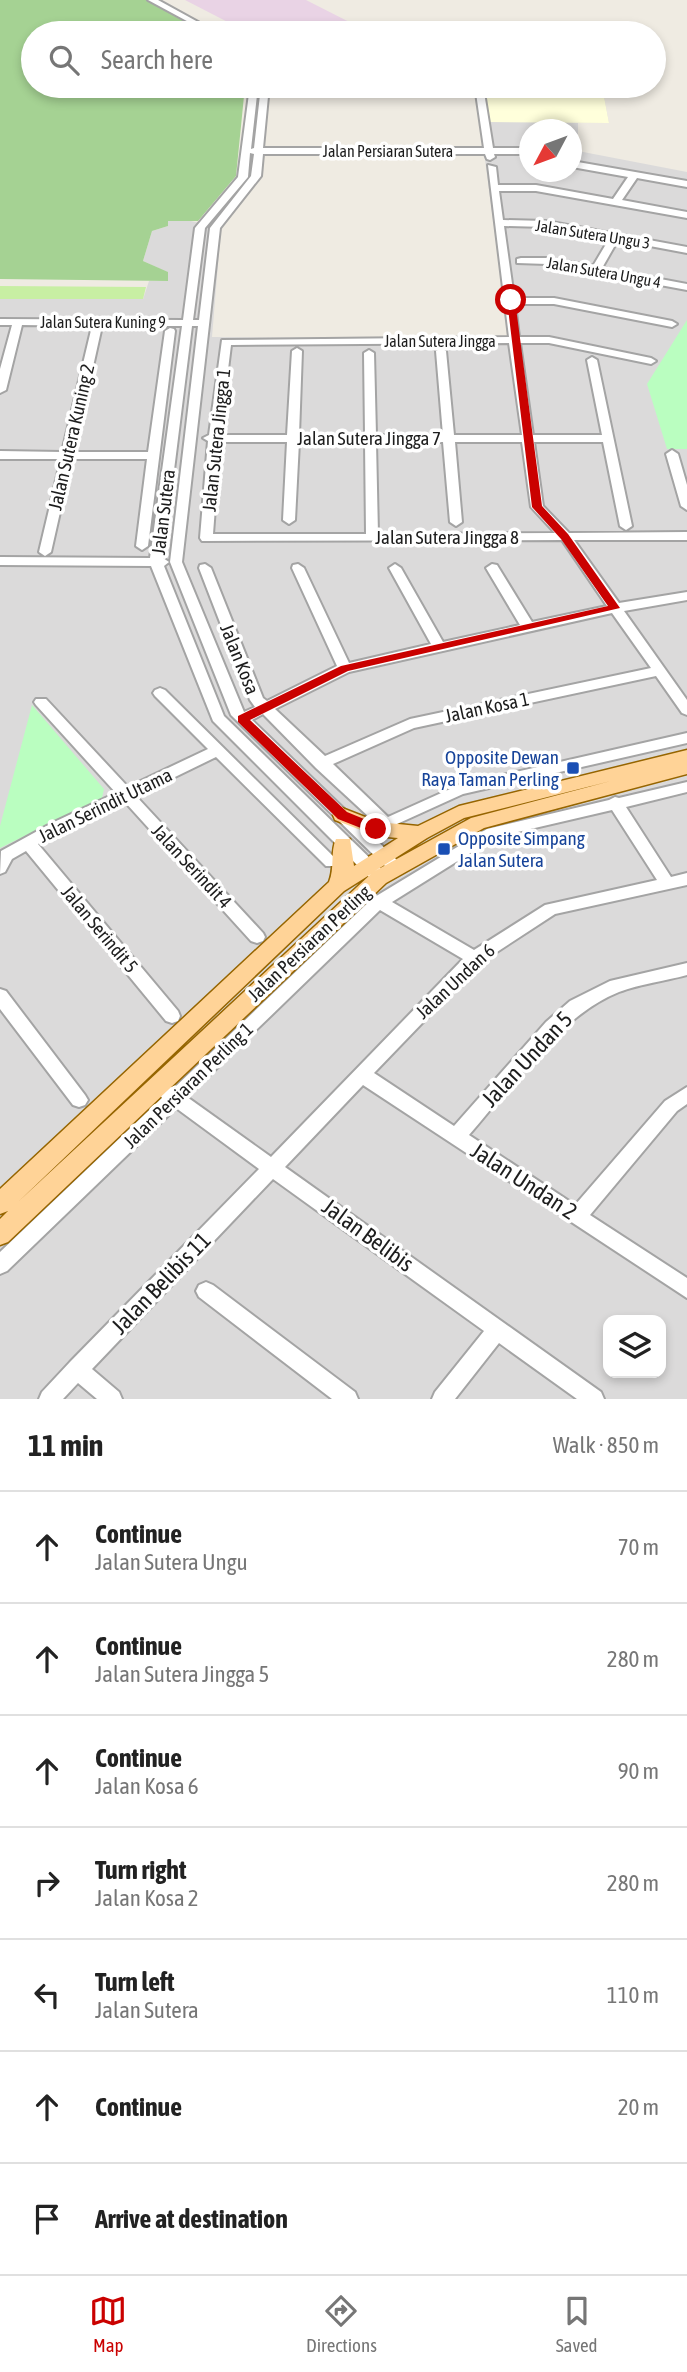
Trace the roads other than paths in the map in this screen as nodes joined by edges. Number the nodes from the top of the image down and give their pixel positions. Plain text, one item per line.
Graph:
1 (152, 0) edge
2 (166, 0) edge
3 (191, 21) edge
4 (204, 21) edge
5 (254, 98) edge
6 (263, 98) edge
7 (481, 98) edge
8 (254, 151) junction
9 (489, 151) junction
10 (519, 151) edge
11 (582, 158) edge
12 (505, 159) dead end
13 (519, 159) edge
14 (582, 166) edge
15 (634, 176) junction
16 (687, 176) edge
17 (687, 184) edge
18 (494, 188) junction
19 (617, 202) junction
20 (687, 215) edge
21 (498, 223) junction
22 (615, 237) junction
23 (687, 250) edge
24 (521, 261) dead end
25 (596, 269) junction
26 (687, 287) edge
27 (511, 300) junction
28 (0, 322) edge
29 (18, 322) junction
30 (98, 322) junction
31 (190, 322) junction
32 (672, 324) dead end
33 (206, 325) junction
34 (170, 331) dead end
35 (516, 341) junction
36 (226, 342) joint
37 (297, 351) dead end
38 (441, 351) dead end
39 (369, 353) dead end
40 (592, 360) dead end
41 (651, 362) dead end
42 (0, 390) edge
43 (173, 438) junction
44 (204, 438) junction
45 (293, 438) junction
46 (371, 438) junction
47 (450, 438) junction
48 (528, 438) junction
49 (607, 439) junction
50 (672, 454) dead end
51 (0, 455) edge
52 (67, 456) junction
53 (153, 456) junction
54 (687, 506) edge
55 (289, 520) dead end
56 (456, 522) dead end
57 (625, 526) dead end
58 (687, 536) edge
59 (565, 537) junction
60 (206, 538) joint
61 (372, 538) junction
62 (142, 546) dead end
63 (44, 552) dead end
64 (0, 561) edge
65 (156, 562) junction
66 (176, 562) junction
67 (205, 568) dead end
68 (298, 568) dead end
69 (395, 568) dead end
70 (492, 568) dead end
71 (687, 596) edge
72 (615, 608) junction
73 (528, 627) junction
74 (440, 648) junction
75 (345, 668) junction
76 (659, 671) junction
77 (160, 693) dead end
78 (41, 702) dead end
79 (263, 708) junction
80 (687, 710) edge
81 (242, 719) junction
82 (233, 734) junction
83 (687, 738) edge
84 (244, 745) junction
85 (218, 750) junction
86 (687, 756) edge
87 (321, 764) junction
88 (687, 768) edge
89 (687, 787) edge
90 (127, 795) junction
91 (615, 802) junction
92 (342, 816) junction
93 (419, 832) junction
94 (28, 843) junction
95 (343, 844) junction
96 (331, 862) dead end
97 (381, 867) junction
98 (0, 868) edge
99 (687, 879) edge
100 (667, 883) junction
101 (337, 886) junction
102 (379, 902) junction
103 (257, 937) dead end
104 (474, 958) junction
105 (687, 969) edge
106 (0, 996) edge
107 (172, 1016) dead end
108 (361, 1074) junction
109 (158, 1086) junction
110 (687, 1094) edge
111 (79, 1100) dead end
112 (457, 1137) junction
113 (273, 1166) junction
114 (0, 1204) edge
115 (578, 1217) junction
116 (0, 1234) edge
117 (0, 1265) edge
118 (687, 1289) edge
119 (206, 1291) dead end
120 (498, 1329) junction
121 (77, 1369) junction
122 (49, 1399) edge
123 (112, 1399) edge
124 (348, 1399) edge
125 (442, 1399) edge
126 (594, 1399) edge

1 - 3 street
2 - 4 street
5 - 8 street, Jalan Sutera
6 - 8 street, Jalan Sutera
7 - 9 street
8 - 9 street, Jalan Persiaran Sutera
8 - 31 street, Jalan Sutera
8 - 33 street, Jalan Sutera
9 - 10 street, Jalan Persiaran Sutera
9 - 18 street
11 - 16 street
12 - 13 street
14 - 15 street
15 - 17 street
15 - 19 street
18 - 19 street
18 - 21 street
19 - 20 street
21 - 22 street, Jalan Sutera Ungu 3
21 - 27 street
22 - 23 street, Jalan Sutera Ungu 3
22 - 25 street
24 - 25 street, Jalan Sutera Ungu 4
25 - 26 street, Jalan Sutera Ungu 4
27 - 32 street
27 - 35 street
28 - 29 street, Jalan Sutera Kuning 9
29 - 30 street, Jalan Sutera Kuning 9
29 - 42 street
30 - 31 street, Jalan Sutera Kuning 9
30 - 52 street, Jalan Sutera Kuning 2
31 - 33 street, Jalan Sutera Kuning 9
31 - 43 street, Jalan Sutera
33 - 44 street, Jalan Sutera
34 - 53 street
35 - 36 street, Jalan Sutera Jingga
35 - 41 street, Jalan Sutera Jingga
35 - 48 street
36 - 44 street, Jalan Sutera Jingga 1
37 - 45 street
38 - 47 street
39 - 46 street
40 - 49 street
43 - 44 street, Jalan Sutera Jingga 7
43 - 65 street, Jalan Sutera
44 - 45 street, Jalan Sutera Jingga 7
44 - 60 street, Jalan Sutera Jingga 1
44 - 66 street, Jalan Sutera
45 - 46 street, Jalan Sutera Jingga 7
45 - 55 street
46 - 47 street, Jalan Sutera Jingga 7
46 - 61 street
47 - 48 street, Jalan Sutera Jingga 7
47 - 56 street
48 - 49 street, Jalan Sutera Jingga 7
48 - 59 street
49 - 57 street
50 - 54 street
51 - 52 street
52 - 53 street
52 - 63 street, Jalan Sutera Kuning 2
53 - 62 street
58 - 59 street, Jalan Sutera Jingga 8
59 - 61 street, Jalan Sutera Jingga 8
59 - 72 street
60 - 61 street, Jalan Sutera Jingga 8
64 - 65 street
65 - 66 street
65 - 82 street, Jalan Sutera
66 - 81 street, Jalan Sutera
67 - 79 street, Jalan Kosa
68 - 75 street
69 - 74 street
70 - 73 street
71 - 72 street
72 - 73 street
72 - 76 street
73 - 74 street
74 - 75 street
75 - 79 street
76 - 80 street
76 - 87 street, Jalan Kosa 1
77 - 85 street
78 - 90 street, Jalan Serindit 4
79 - 81 street
79 - 87 street, Jalan Kosa
81 - 92 street, Jalan Sutera
82 - 84 street, Jalan Sutera
82 - 85 street
83 - 87 street, Jalan Kosa
84 - 85 street
84 - 95 street, Jalan Sutera
85 - 90 street, Jalan Serindit Utama
85 - 96 street
86 - 93 main road, Jalan Persiaran Perling
88 - 97 main road, Jalan Persiaran Perling
89 - 91 street, Jalan Persiaran Perling 1
90 - 94 street, Jalan Serindit Utama
90 - 103 street, Jalan Serindit 4
91 - 100 street
91 - 102 street, Jalan Persiaran Perling 1
92 - 93 main road
92 - 97 street, Jalan Sutera
93 - 97 main road, Jalan Persiaran Perling
94 - 98 street, Jalan Serindit Utama
94 - 107 street, Jalan Serindit 5
95 - 97 street, Jalan Sutera
95 - 101 main road
97 - 101 main road, Jalan Persiaran Perling
97 - 109 main road, Jalan Persiaran Perling
99 - 100 street, Jalan Undan 6
100 - 104 street, Jalan Undan 6
101 - 109 main road, Jalan Persiaran Perling
102 - 104 street
102 - 109 street, Jalan Persiaran Perling 1
104 - 108 street, Jalan Undan 6
105 - 112 street, Jalan Undan 5
106 - 111 street
108 - 112 street, Jalan Undan 2
108 - 113 street, Jalan Undan 6
109 - 113 street, Jalan Belibis
109 - 114 main road, Jalan Persiaran Perling
109 - 116 main road, Jalan Persiaran Perling
109 - 117 street, Jalan Persiaran Perling 1
110 - 115 street
112 - 115 street, Jalan Undan 2
113 - 120 street, Jalan Belibis
113 - 121 street, Jalan Belibis 11
115 - 118 street, Jalan Undan 2
119 - 124 street
120 - 125 street
120 - 126 street, Jalan Belibis
121 - 122 street, Jalan Belibis 11
121 - 123 street

